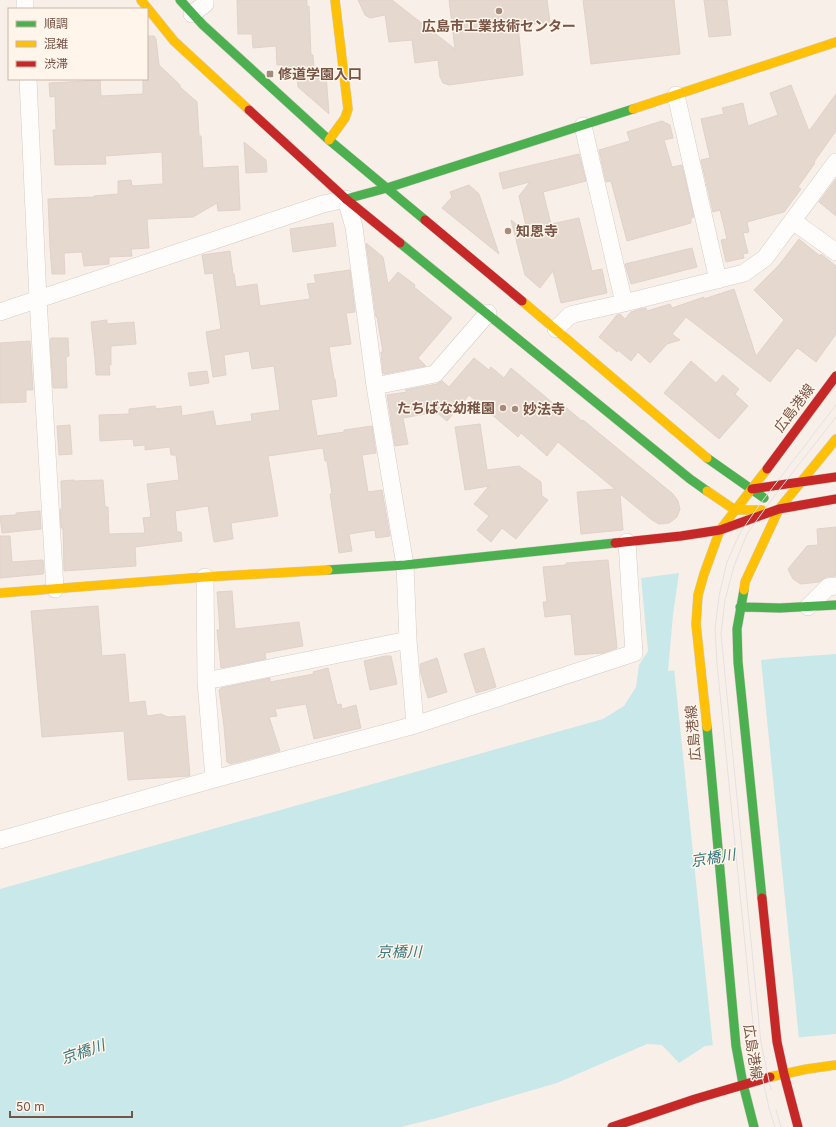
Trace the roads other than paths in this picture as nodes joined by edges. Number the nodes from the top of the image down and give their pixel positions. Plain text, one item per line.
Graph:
1 (141, 0) edge
2 (180, 0) edge
3 (205, 0) edge
4 (335, 0) edge
5 (147, 8) edge
6 (148, 9) edge
7 (192, 14) junction
8 (836, 42) edge
9 (28, 80) edge
10 (676, 95) junction
11 (583, 126) junction
12 (329, 140) junction
13 (836, 162) edge
14 (387, 188) junction
15 (346, 199) junction
16 (793, 221) junction
17 (836, 252) edge
18 (718, 280) junction
19 (38, 299) junction
20 (624, 303) junction
21 (0, 312) edge
22 (488, 313) junction
23 (556, 329) junction
24 (836, 376) edge
25 (375, 386) junction
26 (836, 439) edge
27 (836, 477) edge
28 (802, 482) junction
29 (752, 489) junction
30 (836, 500) edge
31 (735, 510) junction
32 (779, 510) junction
33 (720, 530) junction
34 (627, 542) junction
35 (405, 565) junction
36 (205, 577) junction
37 (836, 586) edge
38 (55, 589) junction
39 (0, 593) edge
40 (836, 605) edge
41 (808, 606) junction
42 (740, 607) junction
43 (408, 640) junction
44 (206, 681) junction
45 (415, 725) junction
46 (214, 779) junction
47 (0, 840) edge
48 (836, 1065) edge
49 (784, 1074) junction
50 (743, 1084) junction
51 (612, 1127) edge
52 (754, 1127) edge
53 (798, 1127) edge

1 - 5 street
2 - 7 street
3 - 7 street
4 - 12 street
6 - 15 street
7 - 12 street
8 - 10 street
9 - 19 street
10 - 11 street
10 - 18 street
11 - 14 street
11 - 20 street
12 - 14 street
13 - 16 street
14 - 15 street
14 - 23 street
15 - 19 street
15 - 22 street
15 - 25 street
16 - 17 street
16 - 18 street
18 - 20 street
19 - 21 street
19 - 38 street
20 - 23 street
22 - 25 street
22 - 31 street
23 - 29 street
24 - 29 street, 広島港線
25 - 35 street
26 - 28 street, 広島港線
27 - 28 street
28 - 29 street
28 - 32 street, 広島港線
29 - 31 street, 広島港線
29 - 32 street
30 - 32 street
31 - 32 street
31 - 33 street, 広島港線
32 - 33 street
32 - 42 street, 広島港線
33 - 34 street
33 - 50 street, 広島港線
34 - 35 street
34 - 45 street
35 - 36 street
35 - 43 street
36 - 38 street
36 - 44 street
37 - 41 street
38 - 39 street
40 - 41 street
41 - 42 street
42 - 49 street, 広島港線
43 - 44 street
43 - 45 street
44 - 46 street
45 - 46 street
46 - 47 street
48 - 49 street
49 - 50 street
49 - 53 street, 広島港線
50 - 51 street
50 - 52 street, 広島港線

